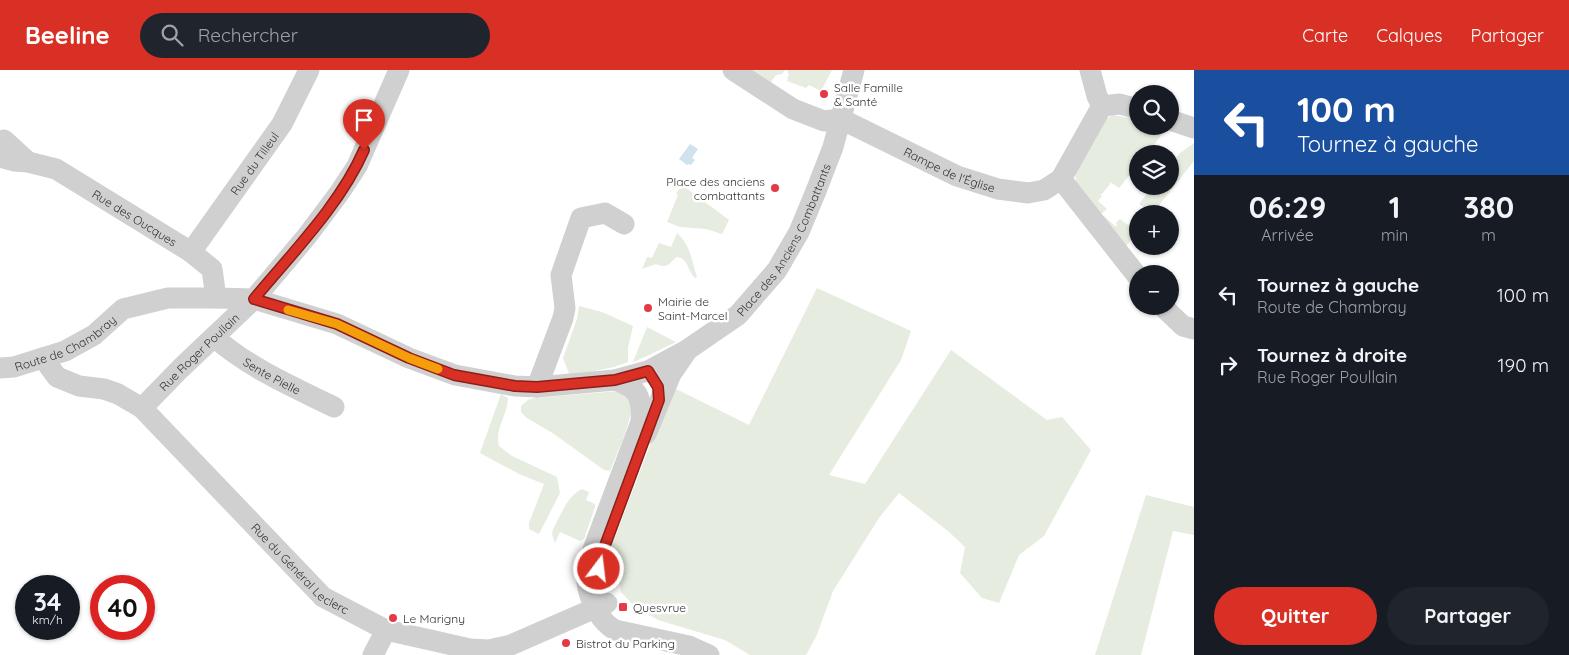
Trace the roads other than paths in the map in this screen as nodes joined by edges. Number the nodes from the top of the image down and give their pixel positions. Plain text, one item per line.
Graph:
1 (308, 70) edge
2 (399, 70) edge
3 (733, 70) edge
4 (854, 70) edge
5 (1090, 70) edge
6 (1102, 106) junction
7 (1129, 107) edge
8 (841, 119) junction
9 (1179, 123) edge
10 (1194, 128) edge
11 (1, 145) edge
12 (1061, 179) junction
13 (624, 224) dead end
14 (191, 252) junction
15 (1129, 266) edge
16 (216, 298) junction
17 (254, 299) junction
18 (1171, 315) edge
19 (1194, 329) edge
20 (214, 337) junction
21 (687, 350) junction
22 (44, 358) junction
23 (0, 368) edge
24 (648, 371) junction
25 (615, 380) junction
26 (537, 387) junction
27 (659, 400) junction
28 (142, 408) junction
29 (334, 408) dead end
30 (602, 606) junction
31 (386, 630) junction
32 (373, 655) edge
33 (709, 655) edge

1 - 14 street, Rue du Tilleul
2 - 17 street, Rue Roger Poullain
3 - 8 street
4 - 8 street, Place des Anciens Combattants
5 - 6 street
6 - 7 street
6 - 12 street
8 - 12 street, Rampe de l'Église
8 - 21 street, Place des Anciens Combattants
9 - 10 street
11 - 14 street, Rue des Oucques
12 - 15 street
13 - 26 street
14 - 16 street, Rue des Oucques
16 - 17 street, Route de Chambray
16 - 22 street, Route de Chambray
17 - 20 street, Rue Roger Poullain
17 - 26 street, Route de Chambray
18 - 19 street
20 - 28 street, Rue Roger Poullain
20 - 29 street, Sente Pielle
21 - 24 street, Place des Anciens Combattants
21 - 27 street
22 - 23 street, Route de Chambray
22 - 28 street, Rue du Général Leclerc
24 - 25 street, Route de Chambray
24 - 27 street
25 - 26 street, Route de Chambray
25 - 30 street
27 - 30 street
28 - 31 street, Rue du Général Leclerc
30 - 31 street, Rue du Général Leclerc
30 - 33 street
31 - 32 street

